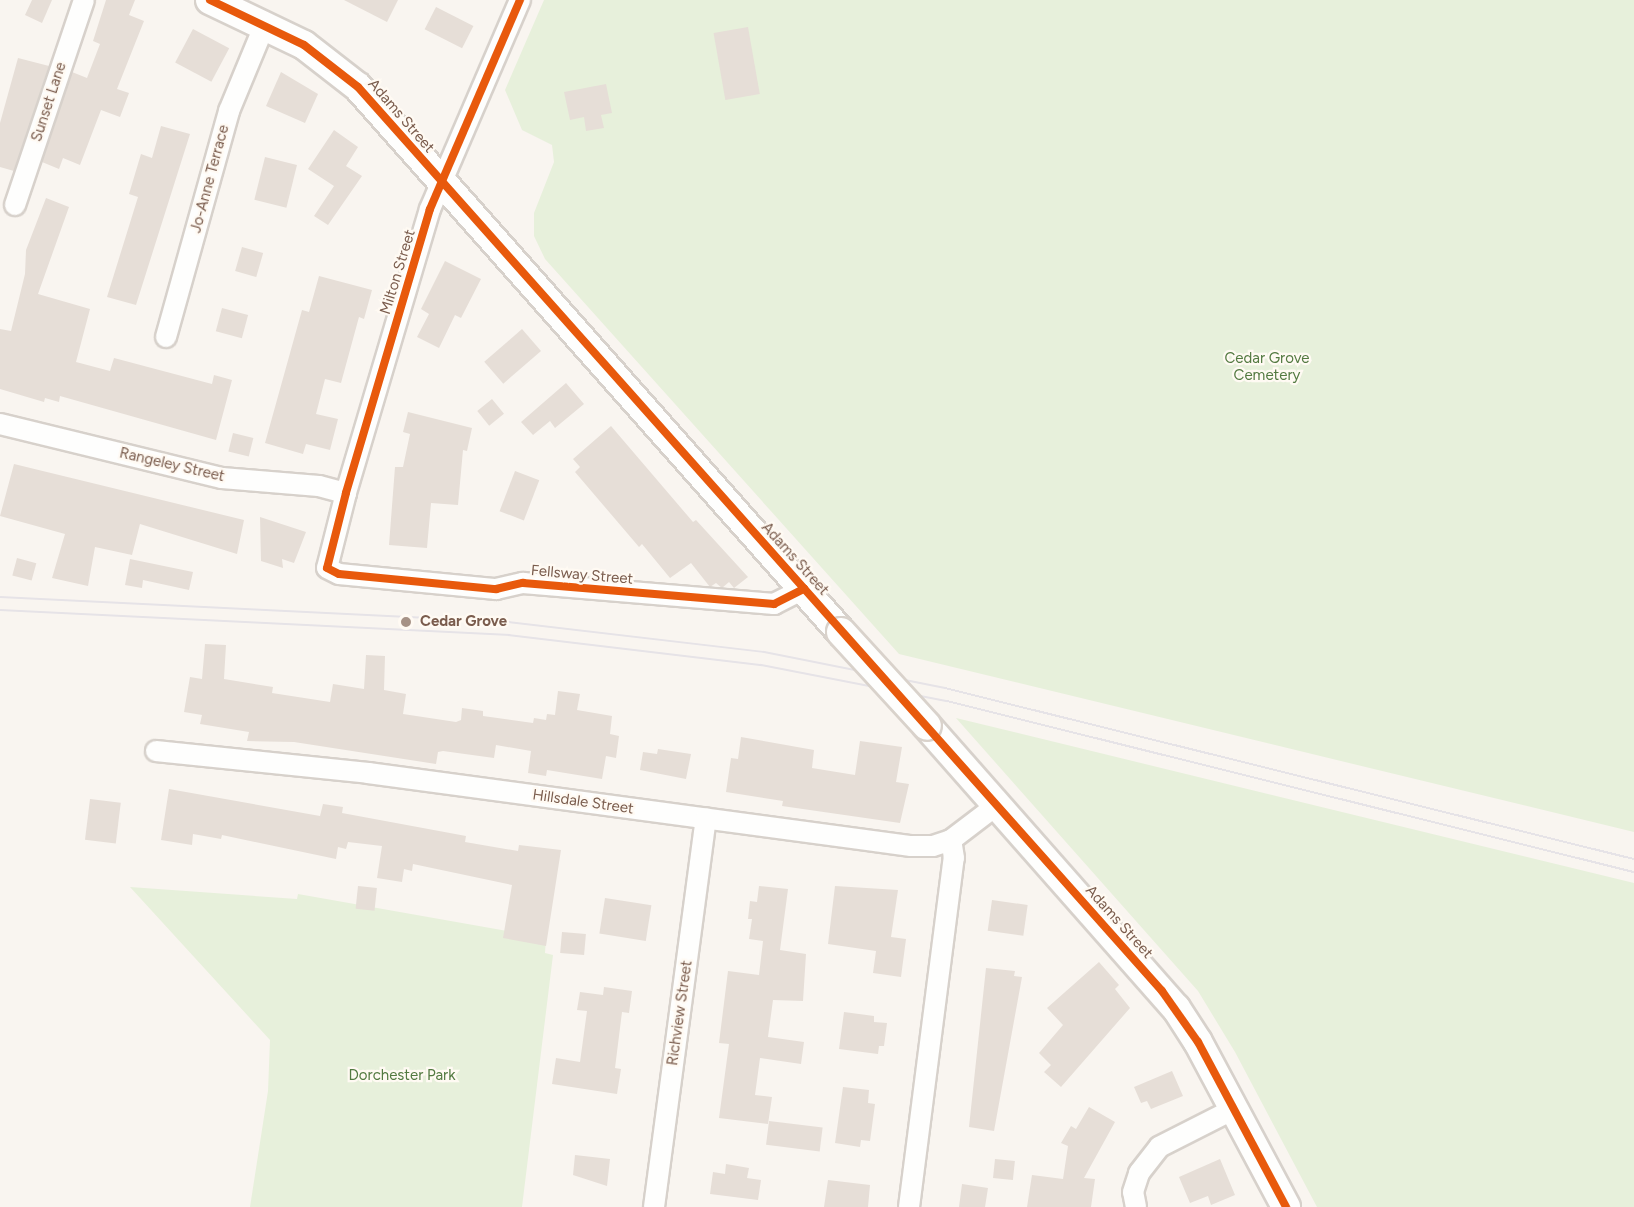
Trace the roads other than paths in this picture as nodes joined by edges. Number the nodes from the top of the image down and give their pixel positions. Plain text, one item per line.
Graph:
1 (84, 0) edge
2 (210, 0) edge
3 (520, 0) edge
4 (265, 24) junction
5 (441, 182) junction
6 (15, 205) dead end
7 (166, 337) dead end
8 (0, 424) edge
9 (346, 493) junction
10 (328, 561) joint
11 (804, 589) junction
12 (156, 751) dead end
13 (997, 806) junction
14 (706, 818) junction
15 (951, 840) junction
16 (1234, 1109) junction
17 (654, 1207) edge
18 (909, 1207) edge
19 (1136, 1207) edge
20 (1286, 1207) edge

1 - 6 street, Sunset Lane
2 - 4 main road, Adams Street
3 - 5 street, Milton Street
4 - 5 main road, Adams Street
4 - 7 street, Jo-Anne Terrace
5 - 9 street, Milton Street
5 - 11 main road, Adams Street
8 - 9 street, Rangeley Street
9 - 10 street, Milton Street
10 - 11 street, Fellsway Street
11 - 13 main road, Adams Street, bridge
12 - 14 street, Hillsdale Street
13 - 15 street, Hillsdale Street
13 - 16 main road, Adams Street
14 - 15 street, Hillsdale Street
14 - 17 street, Richview Street
15 - 18 street
16 - 19 street
16 - 20 main road, Adams Street

